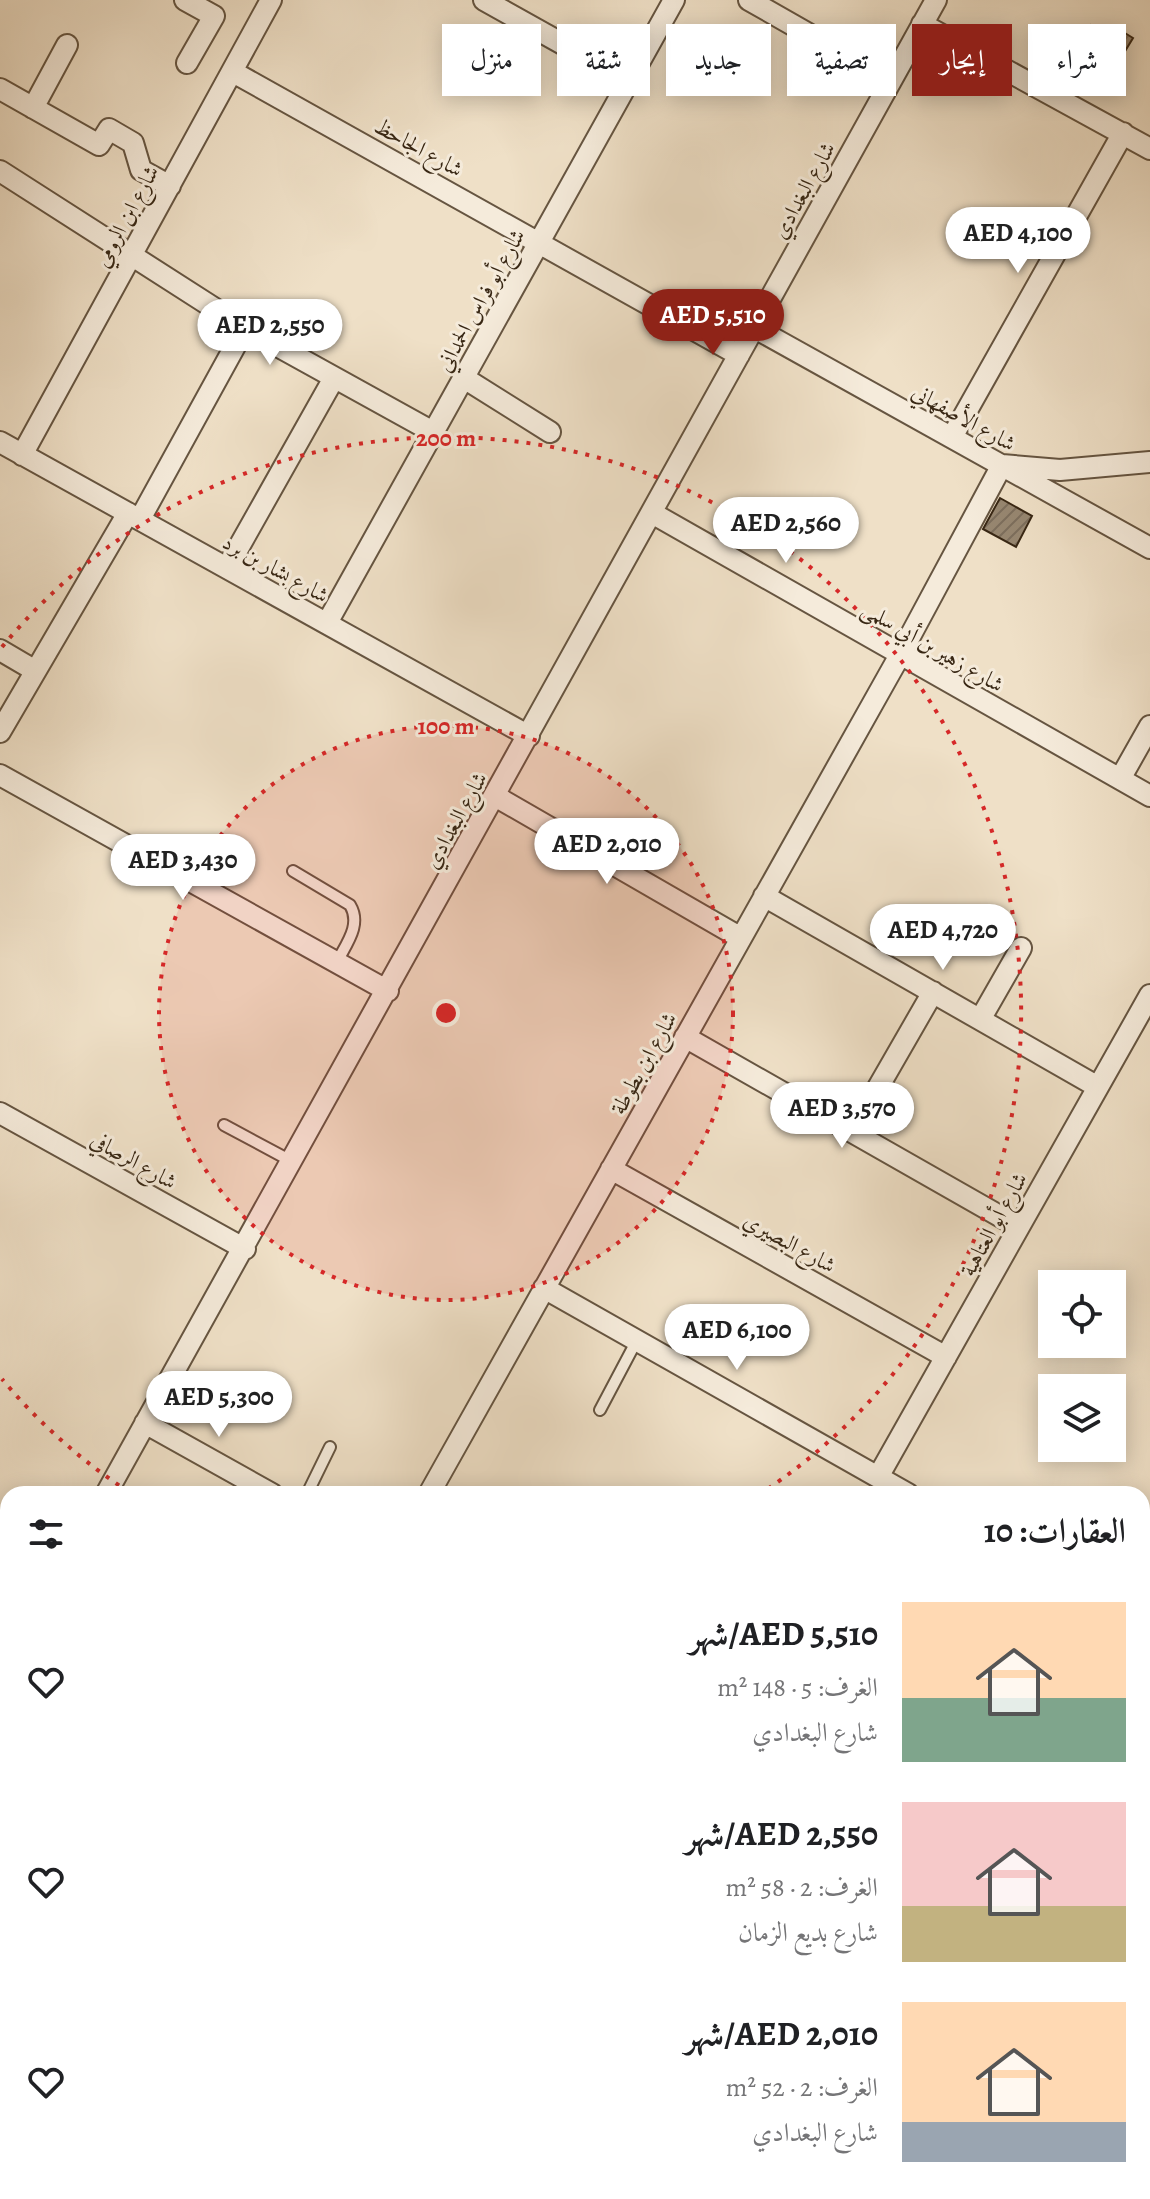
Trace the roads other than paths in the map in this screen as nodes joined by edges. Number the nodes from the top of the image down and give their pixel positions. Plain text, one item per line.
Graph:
1 (185, 0) edge
2 (271, 0) edge
3 (484, 0) edge
4 (674, 0) edge
5 (749, 0) edge
6 (936, 0) edge
7 (791, 24) edge
8 (922, 24) edge
9 (557, 41) edge
10 (912, 42) edge
11 (650, 43) edge
12 (67, 45) dead end
13 (187, 63) dead end
14 (233, 72) junction
15 (896, 72) edge
16 (1012, 73) edge
17 (0, 89) edge
18 (621, 96) edge
19 (883, 96) edge
20 (33, 108) junction
21 (1123, 133) junction
22 (1150, 149) edge
23 (0, 171) edge
24 (170, 186) junction
25 (540, 241) junction
26 (131, 258) junction
27 (245, 328) junction
28 (755, 328) junction
29 (739, 355) junction
30 (334, 378) junction
31 (464, 378) junction
32 (433, 432) junction
33 (550, 432) dead end
34 (952, 437) junction
35 (0, 442) edge
36 (22, 455) junction
37 (1150, 462) edge
38 (1002, 465) junction
39 (652, 513) junction
40 (134, 516) junction
41 (1150, 548) edge
42 (227, 568) junction
43 (327, 623) junction
44 (0, 650) edge
45 (900, 655) junction
46 (34, 670) junction
47 (1150, 726) edge
48 (0, 732) edge
49 (529, 736) junction
50 (0, 775) edge
51 (1120, 779) junction
52 (495, 796) junction
53 (1150, 796) edge
54 (293, 871) dead end
55 (764, 896) junction
56 (741, 938) junction
57 (1021, 948) dead end
58 (337, 962) junction
59 (388, 991) junction
60 (933, 992) junction
61 (1150, 995) edge
62 (981, 1018) junction
63 (685, 1037) junction
64 (1098, 1087) junction
65 (0, 1113) edge
66 (224, 1125) dead end
67 (853, 1131) junction
68 (293, 1162) junction
69 (611, 1169) junction
70 (1019, 1227) junction
71 (245, 1249) junction
72 (544, 1288) junction
73 (637, 1340) junction
74 (946, 1357) junction
75 (600, 1410) dead end
76 (145, 1423) junction
77 (330, 1447) dead end
78 (878, 1477) junction
79 (110, 1486) edge
80 (258, 1486) edge
81 (311, 1486) edge
82 (433, 1486) edge
83 (894, 1486) edge

1 - 13 street
2 - 14 street, شارع ابن الرومي
3 - 9 street
4 - 11 street, شارع أبو فراس الحمداني
5 - 7 street
6 - 8 street, شارع البغدادي
10 - 15 street, شارع البغدادي
12 - 20 street
14 - 24 street, شارع ابن الرومي
14 - 25 street, شارع الجاحظ
16 - 21 street
17 - 20 street
18 - 25 street, شارع أبو فراس الحمداني
19 - 28 street, شارع البغدادي
20 - 24 street
21 - 22 street
21 - 34 street
23 - 26 street
24 - 26 street, شارع ابن الرومي
25 - 29 street, شارع الجاحظ
25 - 31 street, شارع أبو فراس الحمداني
26 - 27 street
26 - 36 street, شارع ابن الرومي
27 - 30 street
27 - 40 street
28 - 29 street, شارع البغدادي
28 - 34 street, شارع الأصفهاني
29 - 39 street, شارع البغدادي
30 - 32 street
30 - 42 street
31 - 32 street, شارع أبو فراس الحمداني
31 - 33 street
32 - 43 street, شارع أبو فراس الحمداني
34 - 38 street, شارع الأصفهاني
35 - 36 street, شارع بشار بن برد
36 - 40 street, شارع بشار بن برد
37 - 38 street
38 - 41 street, شارع الأصفهاني
38 - 45 street, شارع ابن بطوطة
39 - 45 street, شارع زهير بن أبي سلمى
39 - 49 street, شارع البغدادي
40 - 42 street, شارع بشار بن برد
40 - 46 street
42 - 43 street, شارع بشار بن برد
43 - 49 street, شارع بشار بن برد
44 - 46 street
45 - 51 street, شارع زهير بن أبي سلمى
45 - 55 street, شارع ابن بطوطة
46 - 48 street
47 - 51 street
49 - 52 street, شارع البغدادي
50 - 58 street
51 - 53 street, شارع زهير بن أبي سلمى
52 - 56 street
52 - 59 street, شارع البغدادي
54 - 58 lane
55 - 56 street, شارع ابن بطوطة
55 - 60 street
56 - 63 street, شارع ابن بطوطة
57 - 62 street
58 - 59 street
59 - 68 street, شارع البغدادي
60 - 62 street
60 - 67 street
61 - 64 street, شارع أبو العتاهية
62 - 64 street
63 - 67 street
63 - 69 street, شارع ابن بطوطة
64 - 70 street, شارع أبو العتاهية
65 - 71 street, شارع الرصافي
66 - 68 lane
67 - 70 street
68 - 71 street, شارع البغدادي
69 - 72 street, شارع ابن بطوطة
69 - 74 street, شارع البصيري
70 - 74 street, شارع أبو العتاهية
71 - 76 street, شارع البغدادي
72 - 73 street
72 - 82 street, شارع ابن بطوطة
73 - 75 lane
73 - 78 street
74 - 78 street, شارع أبو العتاهية
76 - 79 street, شارع البغدادي
76 - 80 street
77 - 81 lane
78 - 83 street

